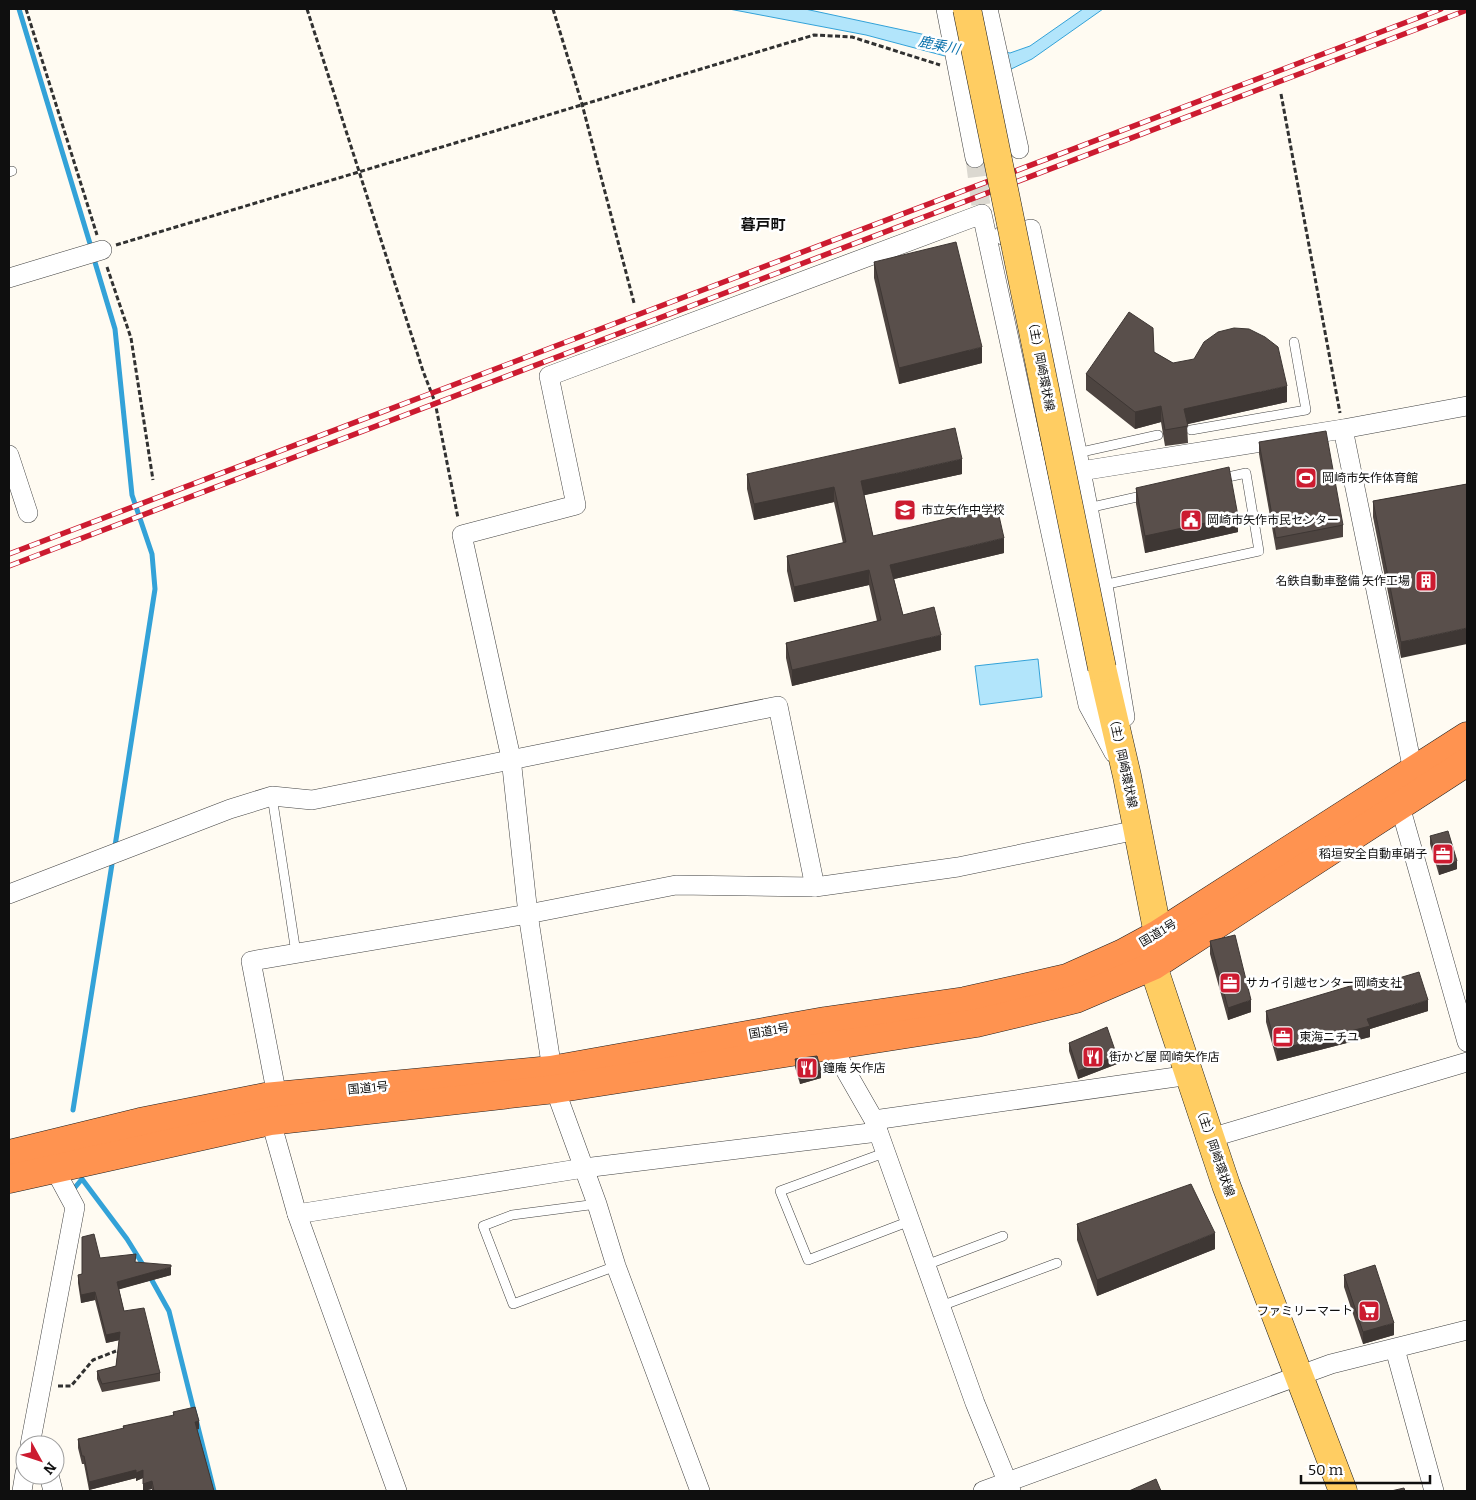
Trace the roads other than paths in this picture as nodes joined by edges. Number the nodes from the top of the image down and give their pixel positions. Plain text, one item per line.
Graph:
1 (946, 9) edge
2 (990, 17) edge
3 (959, 18) edge
4 (1019, 149) dead end
5 (975, 158) tunnel mouth
6 (987, 238) junction
7 (102, 250) road end
8 (9, 278) edge
9 (1294, 342) dead end
10 (1467, 406) edge
11 (1344, 429) junction
12 (1191, 430) dead end
13 (1158, 435) dead end
14 (9, 455) edge
15 (1079, 462) junction
16 (1209, 481) edge
17 (1153, 494) edge
18 (1087, 508) junction
19 (28, 513) dead end
20 (1103, 585) junction
21 (1467, 736) edge
22 (511, 758) junction
23 (1413, 771) junction
24 (1461, 771) edge
25 (1127, 776) junction
26 (272, 796) junction
27 (1400, 806) junction
28 (1137, 830) junction
29 (815, 887) junction
30 (9, 894) edge
31 (528, 914) junction
32 (1158, 934) junction
33 (296, 954) junction
34 (1153, 966) junction
35 (828, 1033) junction
36 (1467, 1042) edge
37 (1467, 1062) edge
38 (1190, 1075) junction
39 (553, 1079) junction
40 (271, 1105) junction
41 (876, 1126) junction
42 (1210, 1138) junction
43 (884, 1152) junction
44 (9, 1154) edge
45 (584, 1168) junction
46 (55, 1170) junction
47 (9, 1179) edge
48 (597, 1204) junction
49 (297, 1214) junction
50 (910, 1221) junction
51 (1004, 1236) dead end
52 (1058, 1263) dead end
53 (926, 1265) junction
54 (616, 1266) junction
55 (941, 1306) junction
56 (1467, 1330) edge
57 (1395, 1349) junction
58 (1300, 1376) junction
59 (35, 1419) junction
60 (32, 1435) edge
61 (39, 1435) edge
62 (1009, 1487) edge
63 (397, 1491) edge
64 (700, 1491) edge
65 (983, 1491) edge
66 (1344, 1491) edge
67 (1434, 1491) edge

1 - 3 street
2 - 3 street
2 - 4 street
3 - 5 street
3 - 25 main road, （主）岡崎環状線, bridge
6 - 15 street
6 - 22 street
6 - 25 street
7 - 8 street
9 - 12 lane
10 - 11 street
11 - 15 street
11 - 23 street
13 - 15 lane
14 - 19 street
15 - 18 street
16 - 20 lane
17 - 18 lane
18 - 20 street
20 - 25 street
21 - 23 highway, 国道1号
22 - 26 street
22 - 29 street
22 - 31 street
23 - 32 highway, 国道1号
24 - 27 highway, 国道1号
25 - 28 main road, （主）岡崎環状線
26 - 30 street
26 - 33 lane
27 - 34 highway, 国道1号
27 - 36 street
28 - 29 street
28 - 32 main road, （主）岡崎環状線
29 - 31 street
31 - 33 street
31 - 39 street
32 - 34 main road, （主）岡崎環状線
32 - 35 highway, 国道1号
33 - 40 street
34 - 35 highway, 国道1号
34 - 38 main road, （主）岡崎環状線
35 - 39 highway, 国道1号
35 - 41 street
37 - 42 street
38 - 41 street
38 - 42 main road, （主）岡崎環状線
39 - 40 highway, 国道1号
39 - 45 street
40 - 44 highway, 国道1号
40 - 46 highway, 国道1号
40 - 49 street
41 - 43 street
41 - 45 street
42 - 58 main road, （主）岡崎環状線
43 - 50 street
43 - 50 lane
45 - 48 street
45 - 49 street
46 - 47 highway, 国道1号
46 - 59 street
48 - 54 street
48 - 54 lane
49 - 63 street
50 - 53 street
51 - 53 lane
52 - 55 lane
53 - 55 street
54 - 64 street
55 - 62 street
56 - 57 street
57 - 58 street
57 - 67 street
58 - 62 street
58 - 66 main road, （主）岡崎環状線
59 - 60 street
59 - 61 street
62 - 65 street

